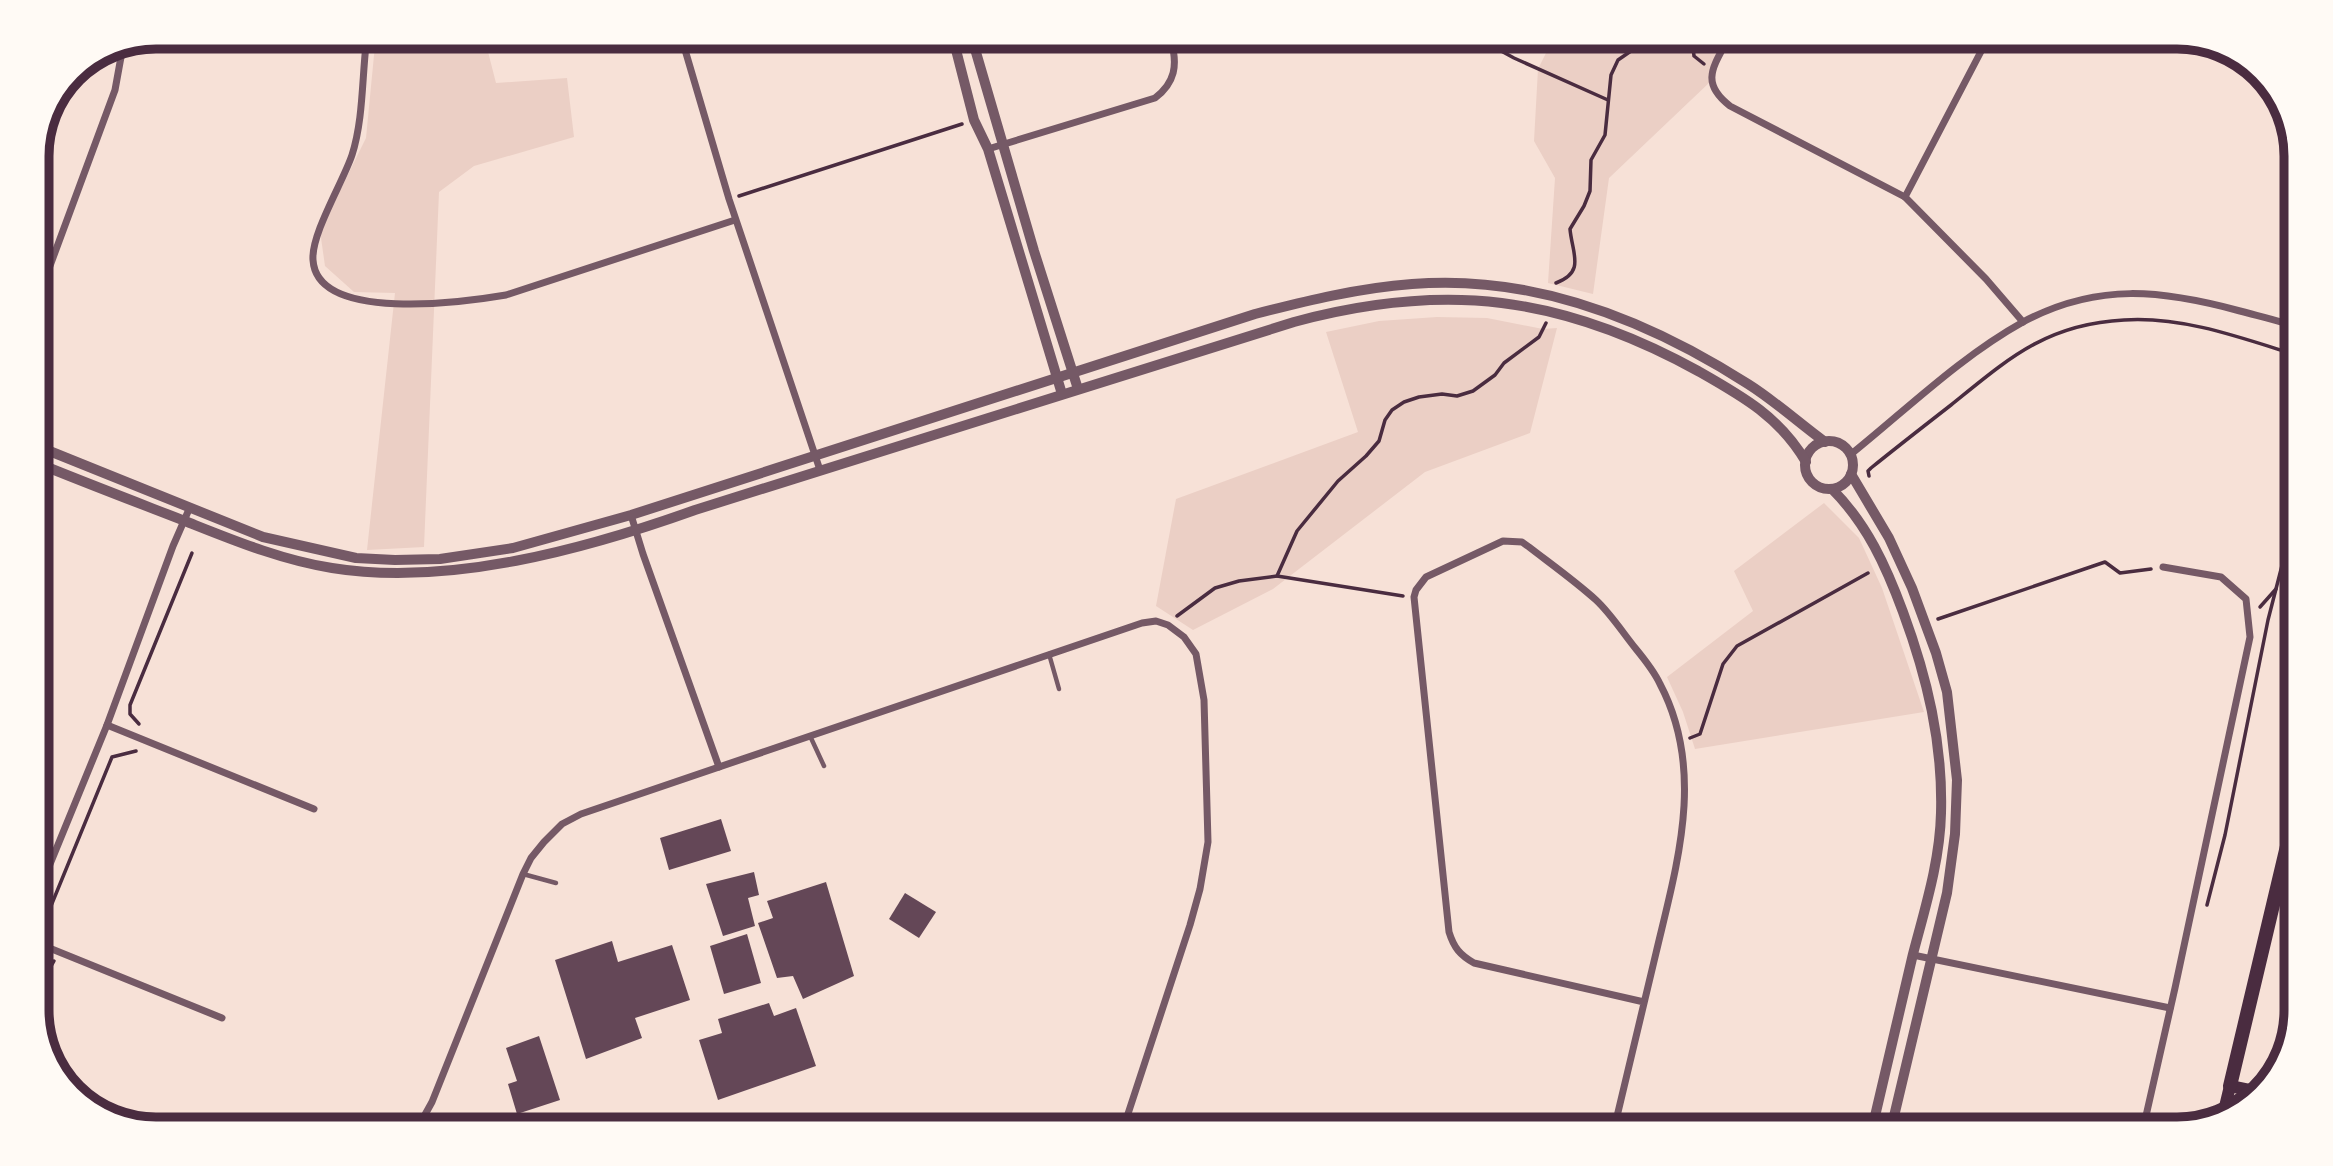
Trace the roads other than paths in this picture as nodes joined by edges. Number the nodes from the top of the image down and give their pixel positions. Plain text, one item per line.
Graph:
1 (366, 49) edge
2 (685, 49) edge
3 (956, 49) edge
4 (975, 49) edge
5 (1172, 49) edge
6 (1723, 49) edge
7 (1982, 49) edge
8 (121, 55) edge
9 (1003, 144) junction
10 (988, 149) junction
11 (1905, 197) junction
12 (736, 220) junction
13 (49, 269) edge
14 (2024, 322) junction
15 (2284, 323) edge
16 (1073, 371) junction
17 (1057, 377) junction
18 (1079, 389) junction
19 (1062, 394) junction
20 (1825, 442) junction
21 (49, 451) edge
22 (1850, 455) junction
23 (816, 456) junction
24 (1806, 462) junction
25 (49, 468) edge
26 (821, 470) junction
27 (1851, 474) junction
28 (1832, 489) junction
29 (190, 507) junction
30 (631, 515) junction
31 (184, 521) junction
32 (636, 531) junction
33 (2163, 567) road end
34 (1049, 654) junction
35 (1059, 689) dead end
36 (107, 725) junction
37 (811, 738) junction
38 (824, 766) dead end
39 (719, 768) junction
40 (314, 809) dead end
41 (2284, 859) edge
42 (49, 867) edge
43 (523, 874) junction
44 (556, 883) dead end
45 (49, 948) edge
46 (1913, 955) junction
47 (1931, 959) junction
48 (1644, 1003) junction
49 (2170, 1009) junction
50 (222, 1017) dead end
51 (2230, 1086) junction
52 (2248, 1089) edge
53 (2227, 1105) edge
54 (424, 1117) edge
55 (1126, 1117) edge
56 (1617, 1117) edge
57 (1875, 1117) edge
58 (1894, 1117) edge
59 (2146, 1117) edge

1 - 12 street
2 - 12 street
3 - 10 street
4 - 9 street
5 - 9 street
6 - 11 street
7 - 11 street
8 - 13 street
9 - 10 street
9 - 16 street
10 - 17 street
11 - 14 street
12 - 23 street
14 - 15 street
14 - 22 street
16 - 17 street
16 - 18 street
16 - 20 street
17 - 19 street
17 - 23 street
18 - 19 street
18 - 24 street
19 - 26 street
20 - 22 street
20 - 24 street
21 - 29 street
22 - 27 street
23 - 26 street
23 - 30 street
24 - 28 street
25 - 31 street
26 - 32 street
27 - 28 street
27 - 47 street
28 - 46 street
29 - 30 street
29 - 31 street
30 - 32 street
31 - 32 street
31 - 36 street
32 - 39 street
33 - 49 street
34 - 35 lane
34 - 37 street
34 - 55 street
36 - 40 street
36 - 42 street
37 - 38 lane
37 - 39 street
39 - 43 street
41 - 51 main road
43 - 44 lane
43 - 54 street
45 - 50 street
46 - 47 street
46 - 57 street
47 - 49 street
47 - 58 street
48 - 48 street
48 - 56 street
49 - 59 street
51 - 52 main road
51 - 53 main road

